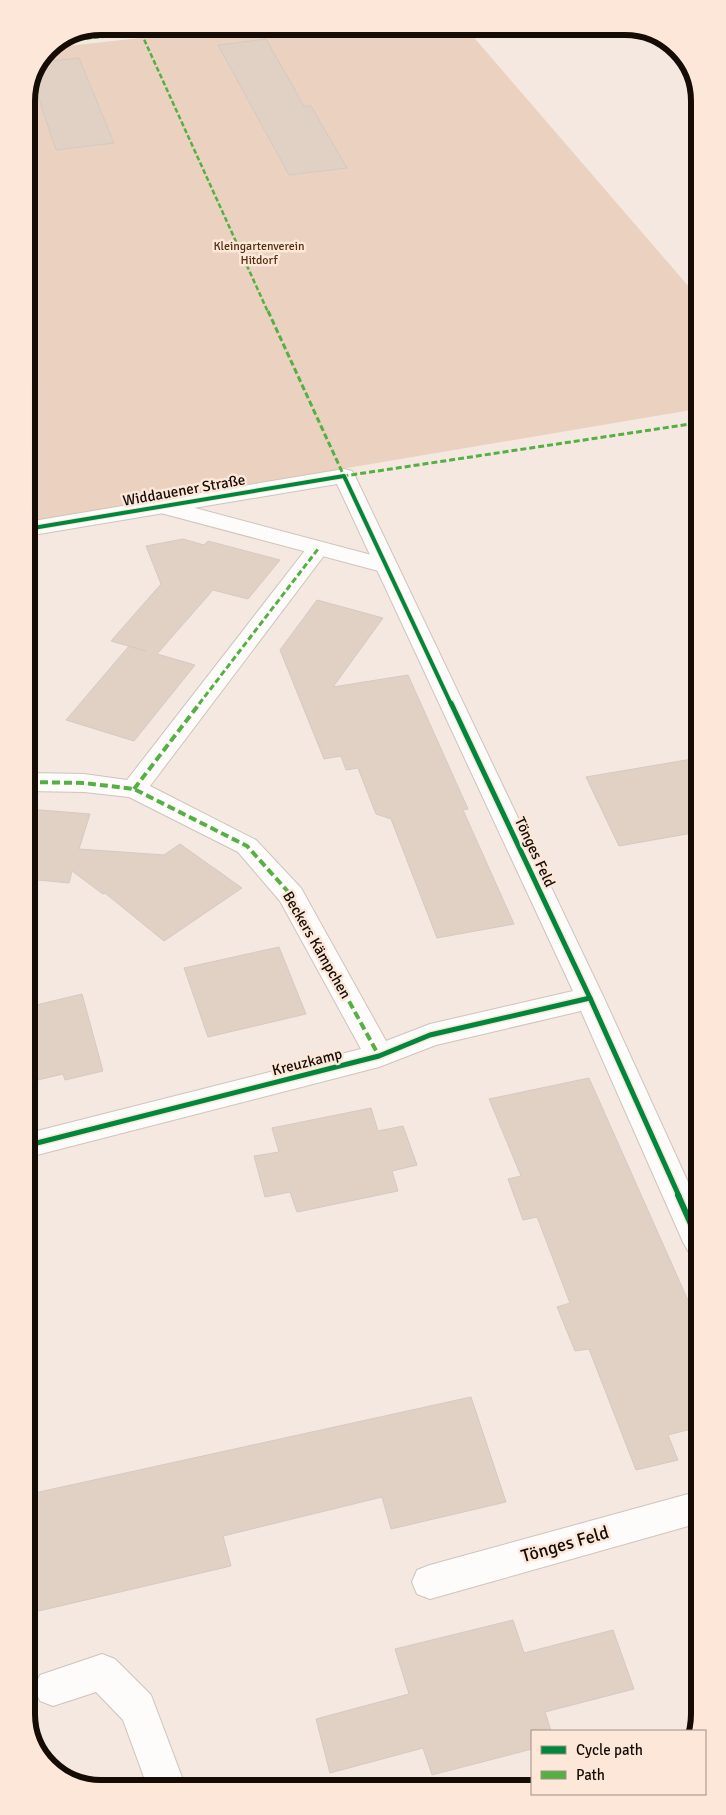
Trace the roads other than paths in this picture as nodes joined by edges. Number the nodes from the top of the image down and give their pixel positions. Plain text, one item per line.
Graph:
1 (344, 476) joint
2 (165, 507) junction
3 (35, 528) edge
4 (318, 548) junction
5 (386, 566) junction
6 (35, 782) edge
7 (134, 789) junction
8 (590, 998) junction
9 (379, 1056) junction
10 (35, 1143) edge
11 (691, 1224) edge
12 (691, 1509) edge
13 (430, 1582) dead end
14 (53, 1688) dead end
15 (164, 1780) edge

1 - 2 street, Widdauener Straße
1 - 5 street, Tönges Feld
2 - 3 street, Widdauener Straße
2 - 4 street, Widdauener Straße
4 - 5 street, Widdauener Straße
4 - 7 street
5 - 8 street, Tönges Feld
6 - 7 street, Beckers Kämpchen
7 - 9 street, Beckers Kämpchen
8 - 9 street, Kreuzkamp
8 - 11 street, Tönges Feld
9 - 10 street, Kreuzkamp
12 - 13 street, Tönges Feld
14 - 15 street

